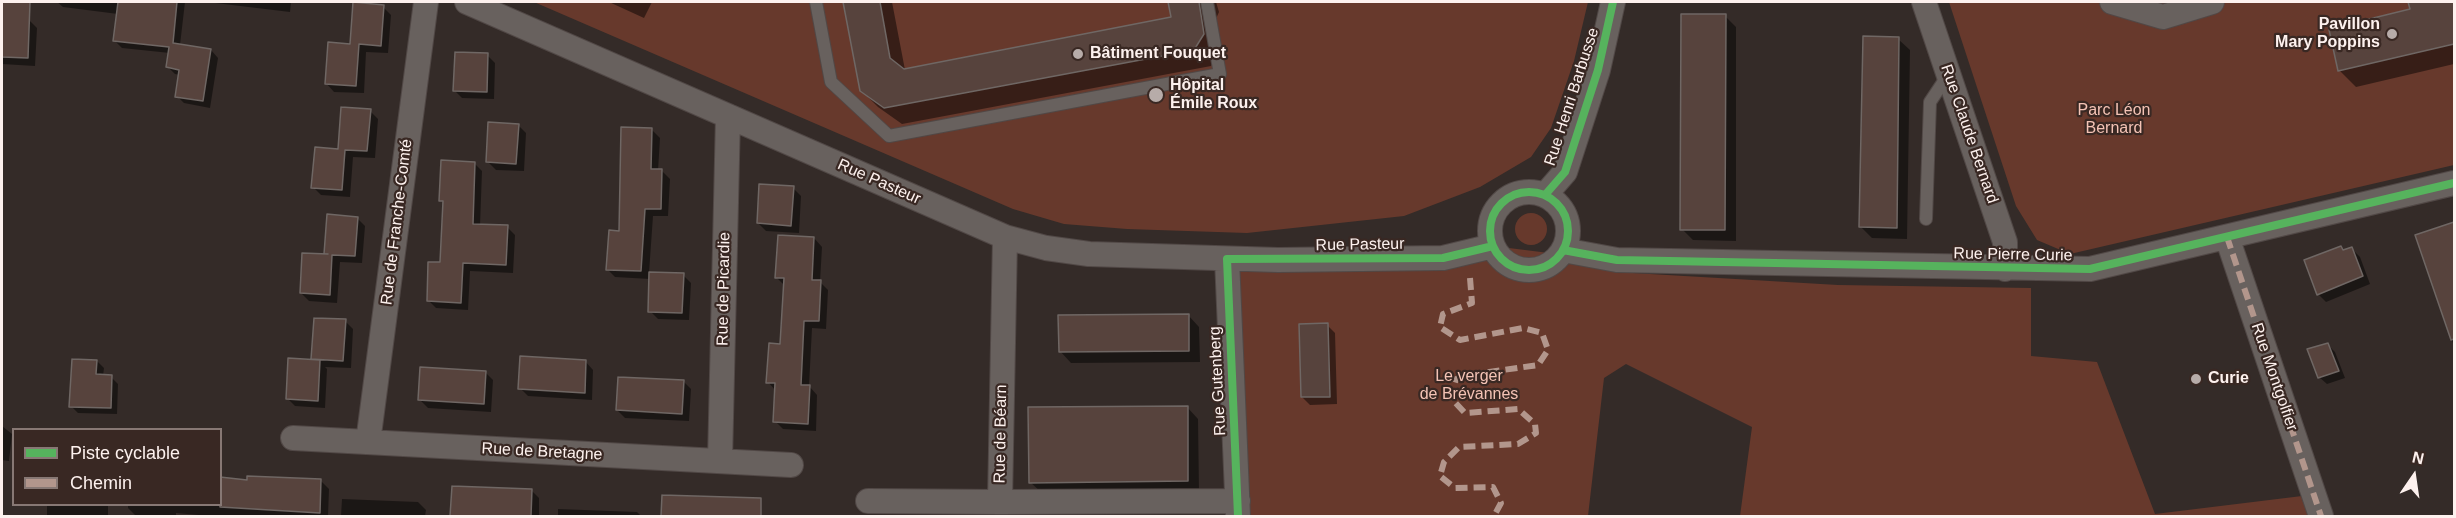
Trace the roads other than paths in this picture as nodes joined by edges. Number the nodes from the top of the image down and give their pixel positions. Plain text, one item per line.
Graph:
1 (426, 2) edge
2 (467, 2) edge
3 (816, 2) edge
4 (1207, 2) edge
5 (1613, 2) edge
6 (1924, 2) edge
7 (2112, 2) edge
8 (2212, 2) edge
9 (1949, 74) junction
10 (728, 116) junction
11 (2454, 183) edge
12 (1545, 195) junction
13 (1926, 219) dead end
14 (1005, 237) junction
15 (2227, 237) junction
16 (1493, 246) junction
17 (1563, 250) junction
18 (1227, 259) junction
19 (2005, 269) junction
20 (293, 438) dead end
21 (368, 442) junction
22 (720, 461) junction
23 (791, 465) dead end
24 (868, 501) dead end
25 (1000, 502) junction
26 (1238, 509) edge
27 (2321, 516) edge

1 - 21 street, Rue de Franche-Comté
2 - 10 street, Rue Pasteur
3 - 4 lane
5 - 12 street, Rue Henri Barbusse
6 - 9 street, Rue Claude Bernard
7 - 8 street
9 - 13 lane
9 - 19 street, Rue Claude Bernard
10 - 14 street, Rue Pasteur
10 - 22 street, Rue de Picardie
11 - 15 street, Rue Pierre Curie
12 - 16 street
12 - 17 street
14 - 18 street, Rue Pasteur
14 - 25 street, Rue de Béarn
15 - 19 street, Rue Pierre Curie
15 - 27 street, Rue Montgolfier
16 - 17 street
16 - 18 street, Rue Pasteur
17 - 19 street, Rue Pierre Curie
18 - 26 street, Rue Gutenberg
20 - 21 street, Rue de Bretagne
21 - 22 street, Rue de Bretagne
22 - 23 street, Rue de Bretagne
24 - 25 street
25 - 26 street, Rue de Béarn

